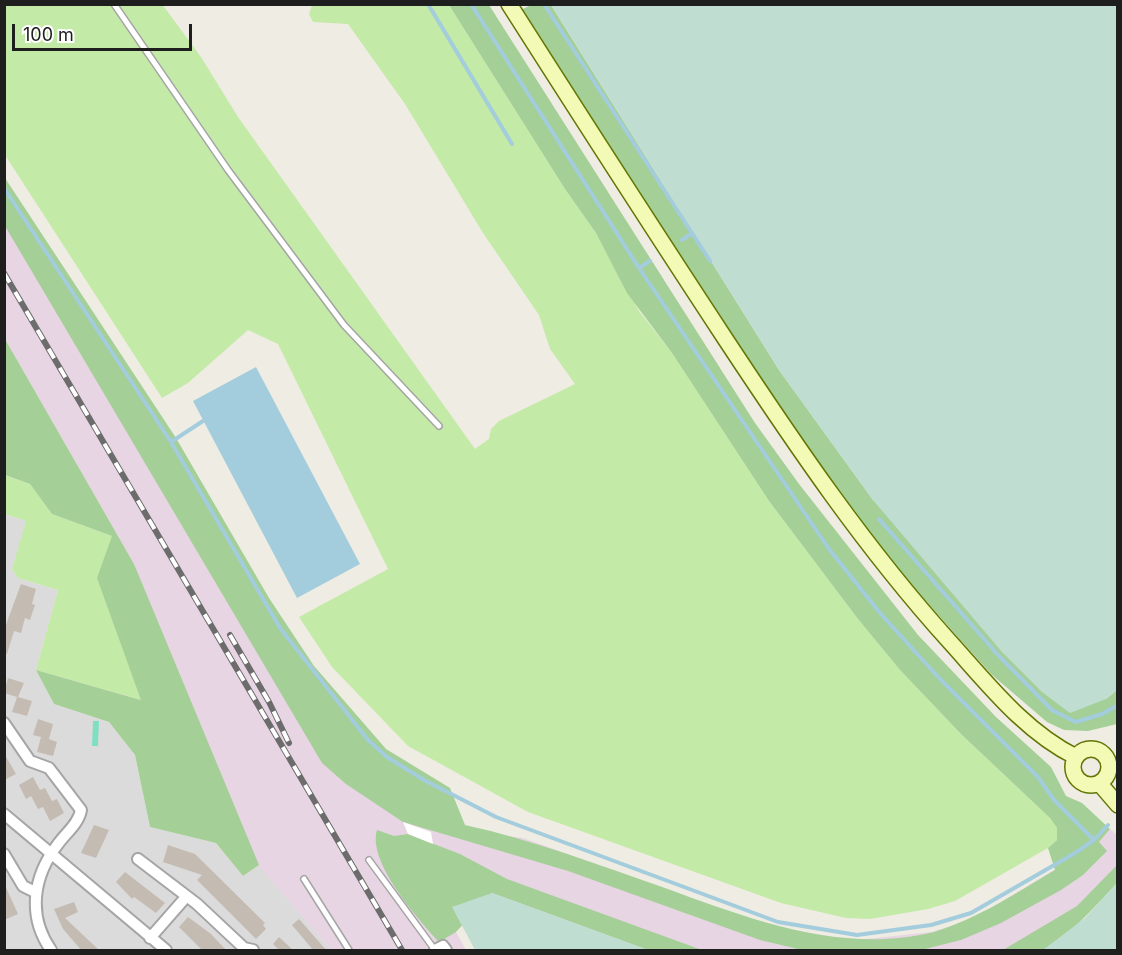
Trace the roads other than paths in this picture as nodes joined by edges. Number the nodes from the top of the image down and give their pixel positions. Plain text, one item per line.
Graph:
1 (114, 4) edge
2 (509, 4) edge
3 (439, 426) dead end
4 (4, 723) edge
5 (1111, 752) edge
6 (1076, 757) junction
7 (1100, 784) junction
8 (1118, 805) edge
9 (4, 814) edge
10 (4, 854) edge
11 (52, 854) junction
12 (138, 859) dead end
13 (369, 860) dead end
14 (304, 879) dead end
15 (35, 892) junction
16 (186, 897) junction
17 (150, 938) junction
18 (435, 950) edge
19 (51, 951) edge
20 (166, 951) edge
21 (253, 951) edge
22 (349, 951) edge
23 (446, 951) edge

1 - 3 lane
2 - 6 main road
4 - 11 street
5 - 6 main road
5 - 7 main road
6 - 7 main road
7 - 8 main road
9 - 11 street
10 - 15 street
11 - 15 street
11 - 17 street
12 - 16 street
13 - 18 lane
14 - 22 lane
15 - 19 street
16 - 17 street
16 - 21 street
17 - 20 street
18 - 23 street

